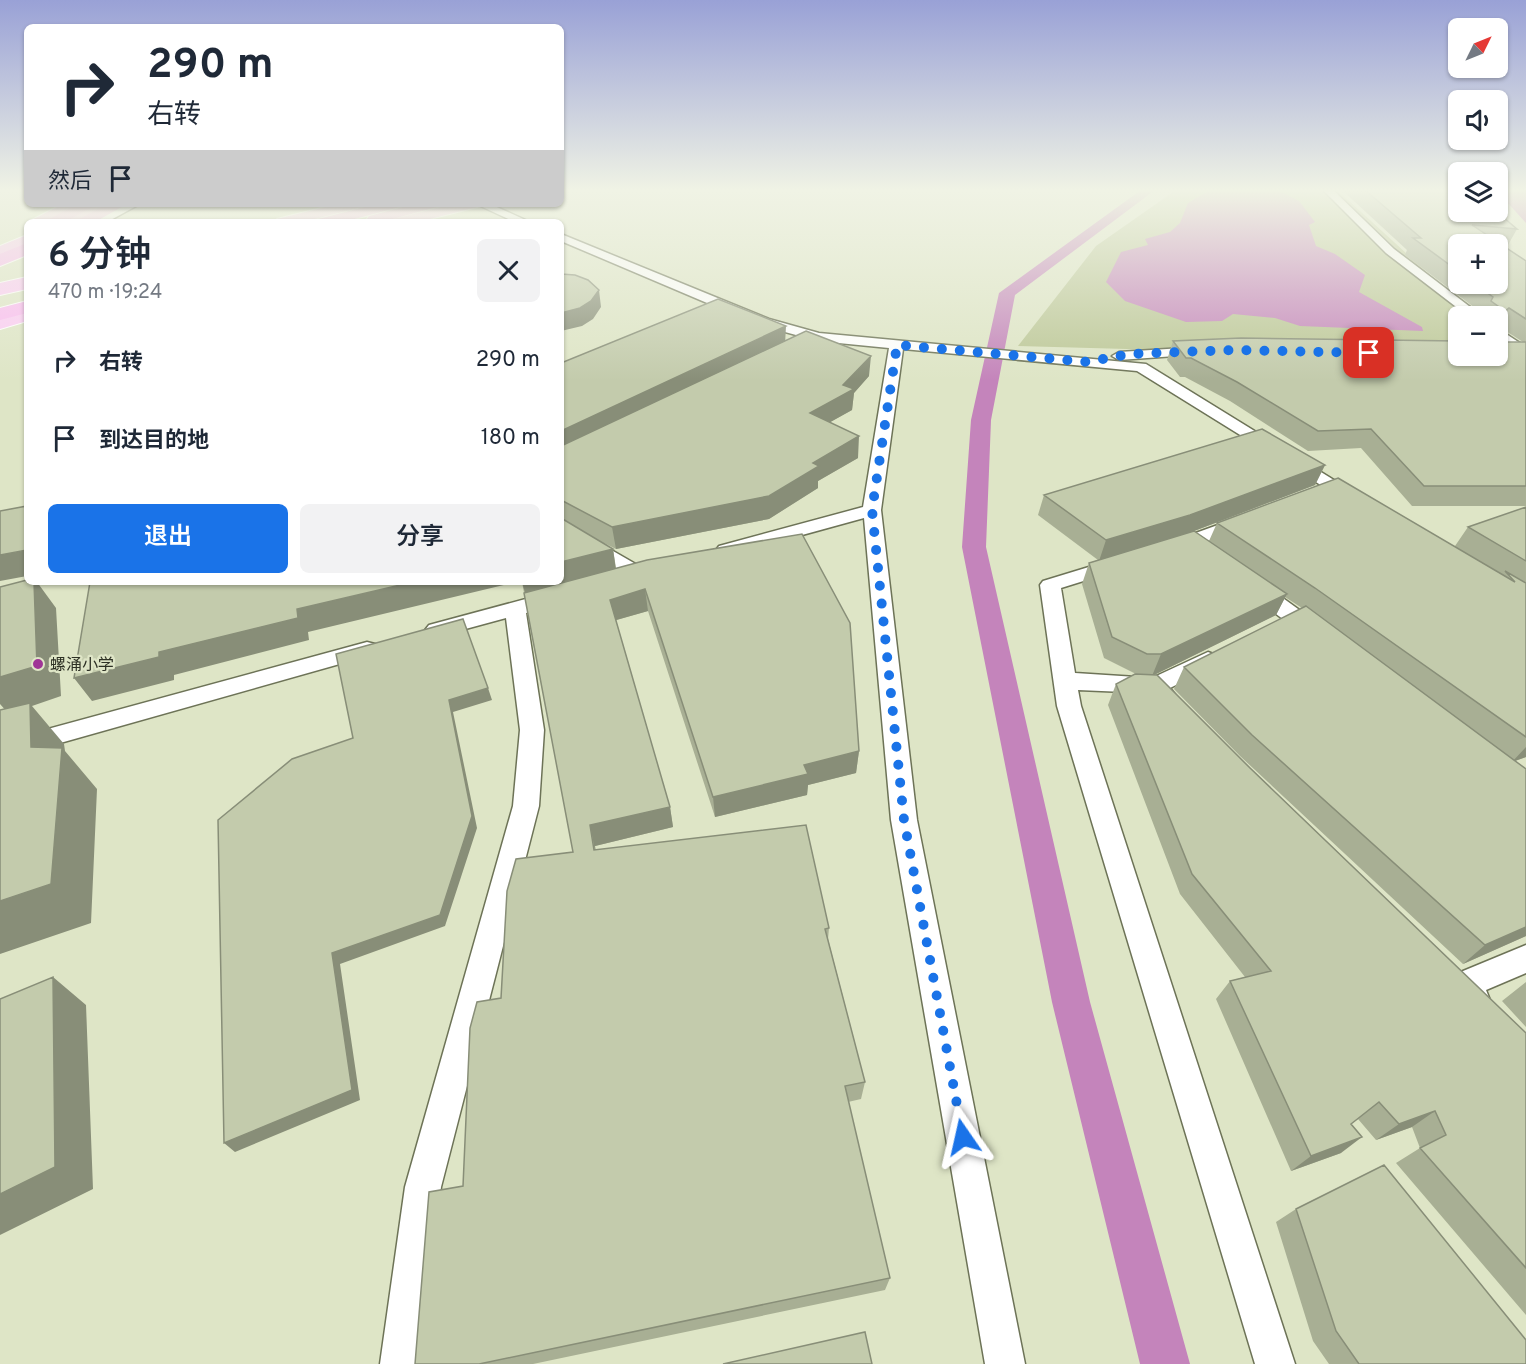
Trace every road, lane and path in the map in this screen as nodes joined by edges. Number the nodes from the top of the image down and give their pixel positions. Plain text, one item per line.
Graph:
1 (15, 254) edge
2 (601, 254) edge
3 (1394, 254) edge
4 (0, 261) edge
5 (24, 284) edge
6 (0, 289) edge
7 (24, 297) edge
8 (0, 303) edge
9 (1463, 306) edge
10 (24, 308) edge
11 (0, 314) edge
12 (24, 316) edge
13 (0, 323) edge
14 (818, 337) junction
15 (1508, 341) edge
16 (897, 345) junction
17 (796, 348) edge
18 (1211, 351) edge
19 (1508, 355) edge
20 (1526, 355) edge
21 (1088, 362) junction
22 (1336, 486) junction
23 (1304, 498) edge
24 (1366, 505) edge
25 (872, 510) junction
26 (1263, 514) edge
27 (564, 529) edge
28 (705, 556) edge
29 (661, 568) edge
30 (639, 574) junction
31 (1237, 576) edge
32 (616, 581) edge
33 (571, 593) edge
34 (515, 609) junction
35 (412, 637) edge
36 (389, 643) edge
37 (1330, 643) edge
38 (1225, 651) edge
39 (1065, 681) junction
40 (1155, 686) junction
41 (1185, 717) edge
42 (0, 751) edge
43 (1526, 959) edge
44 (1494, 1019) edge
45 (400, 1364) edge
46 (1005, 1364) edge
47 (1275, 1364) edge

1 - 4 highway
2 - 14 street
3 - 9 street
5 - 6 main road
7 - 8 highway
10 - 11 highway
12 - 13 main road
14 - 16 street
14 - 17 street
15 - 20 street
16 - 21 street
16 - 25 street
18 - 21 street
19 - 20 street
21 - 22 street
22 - 23 street
22 - 24 street
25 - 28 street
25 - 46 street
26 - 39 street
27 - 30 street
29 - 30 street
30 - 32 street
31 - 37 street
33 - 34 street
34 - 35 street
34 - 45 street
36 - 42 street
38 - 40 street
39 - 40 street
39 - 47 street
40 - 41 street
43 - 44 street

